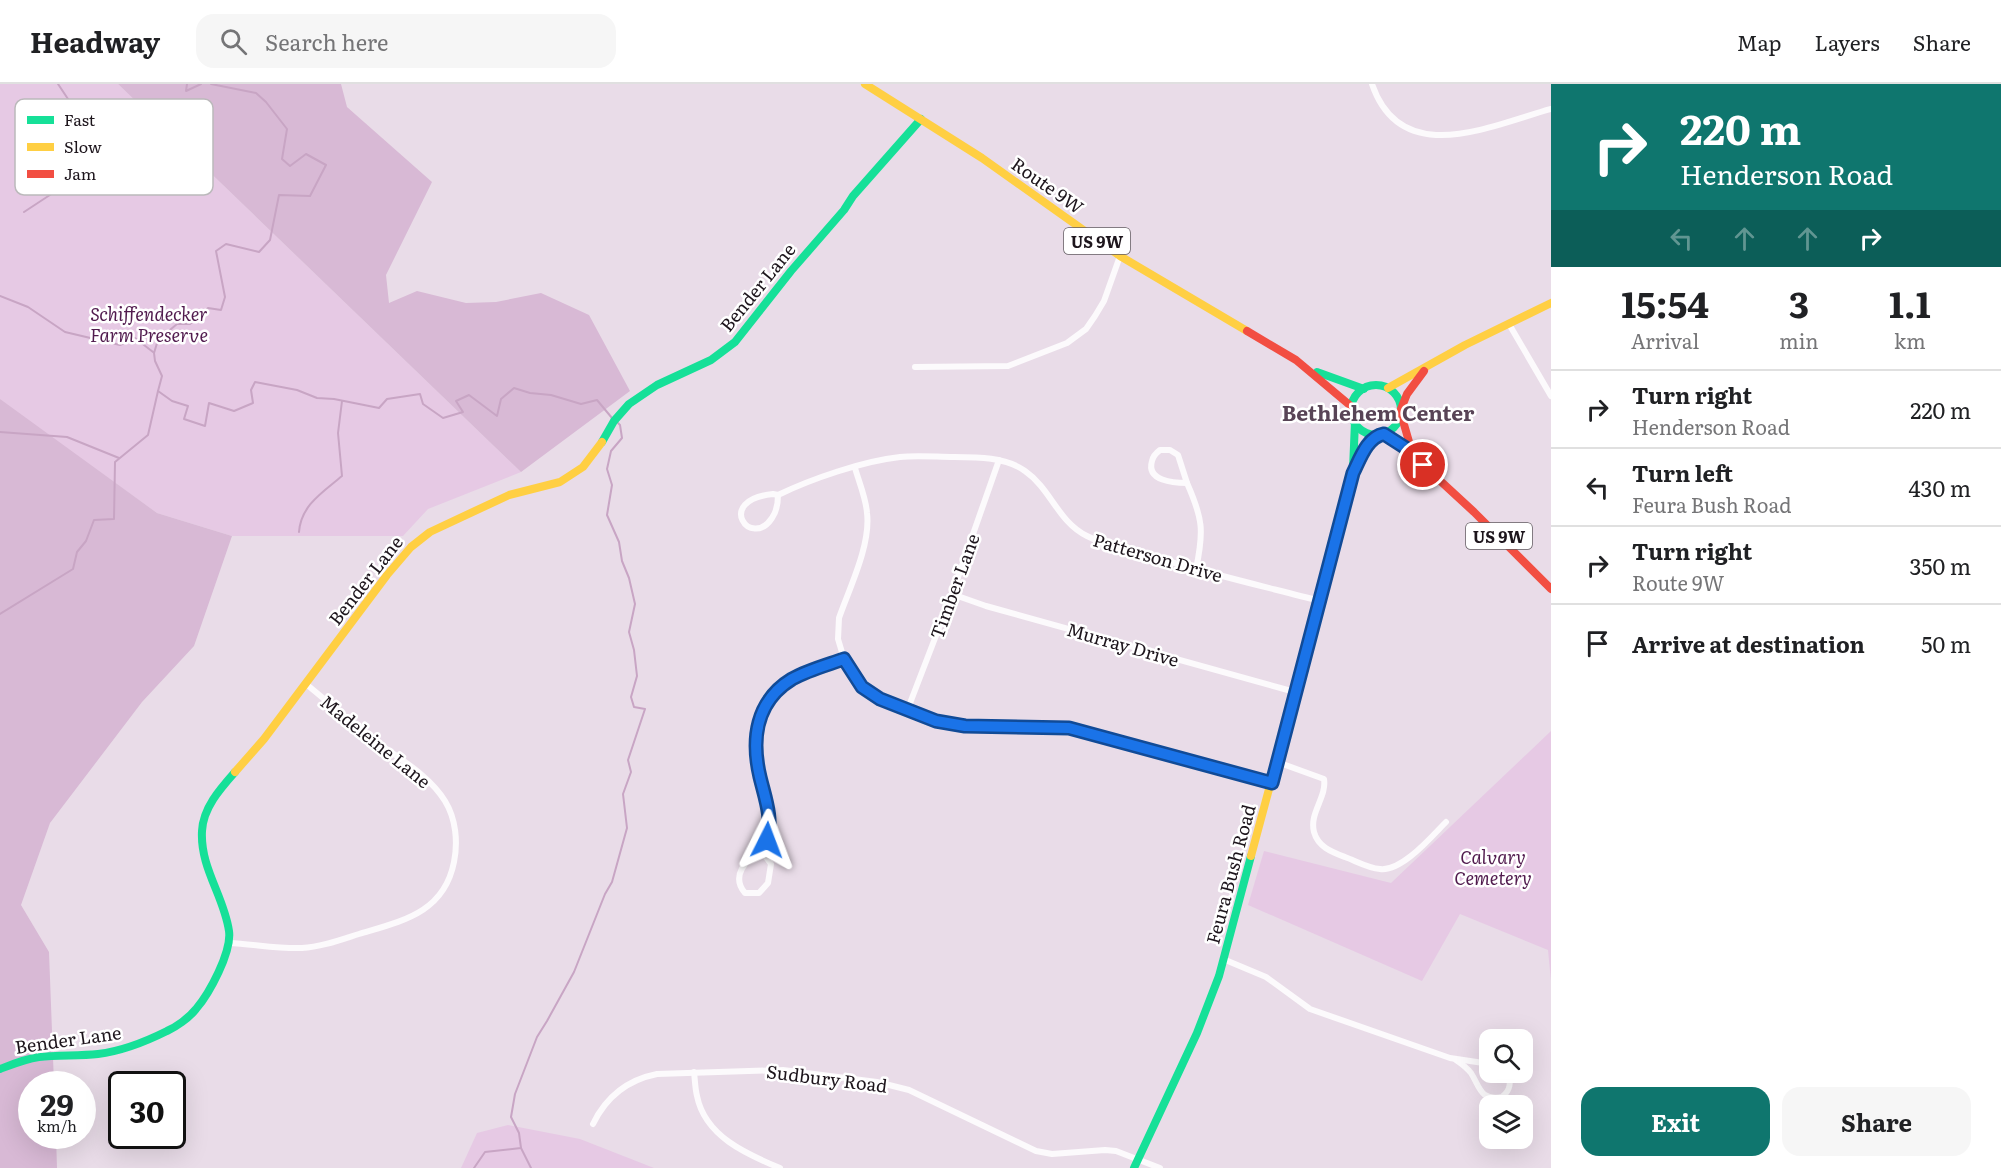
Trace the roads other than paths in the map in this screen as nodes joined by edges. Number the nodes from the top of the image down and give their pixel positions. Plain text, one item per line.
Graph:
1 (865, 84) edge
2 (1372, 84) edge
3 (1551, 109) edge
4 (921, 119) junction
5 (1120, 256) junction
6 (1551, 303) edge
7 (1509, 324) junction
8 (1429, 365) junction
9 (915, 367) dead end
10 (1306, 368) junction
11 (1388, 388) junction
12 (1364, 389) junction
13 (1551, 396) edge
14 (1352, 407) junction
15 (1401, 411) junction
16 (1355, 422) junction
17 (1382, 434) junction
18 (1412, 452) junction
19 (999, 460) junction
20 (855, 468) junction
21 (1353, 473) junction
22 (1187, 483) junction
23 (778, 495) junction
24 (1196, 569) junction
25 (1551, 589) edge
26 (952, 594) junction
27 (1320, 601) junction
28 (844, 659) junction
29 (306, 684) junction
30 (1295, 692) junction
31 (907, 711) junction
32 (1277, 762) junction
33 (1272, 783) junction
34 (1446, 822) dead end
35 (763, 853) junction
36 (229, 943) junction
37 (1223, 959) junction
38 (1453, 1058) junction
39 (1479, 1062) edge
40 (0, 1069) edge
41 (694, 1072) junction
42 (1510, 1083) edge
43 (593, 1124) dead end
44 (1137, 1159) junction
45 (780, 1168) edge
46 (1134, 1168) edge
47 (1160, 1168) edge

1 - 4 main road, Route 9W / US 9W
2 - 3 street
4 - 5 main road, Route 9W / US 9W
4 - 29 main road, Bender Lane
5 - 9 street
5 - 10 main road, Route 9W / US 9W
6 - 7 main road
7 - 8 main road
7 - 13 street
8 - 11 main road
8 - 15 main road
10 - 12 main road, Route 9W / US 9W
10 - 14 main road, Route 9W / US 9W
11 - 12 main road
11 - 15 main road
12 - 14 main road
14 - 16 main road
15 - 17 main road
15 - 18 main road, US 9W
16 - 17 main road
16 - 21 main road, Feura Bush Road
17 - 18 main road, US 9W
17 - 21 main road, Feura Bush Road
18 - 25 main road, US 9W
19 - 20 street, Patterson Drive
19 - 24 street, Patterson Drive
19 - 26 street, Timber Lane
20 - 23 street, Patterson Drive
20 - 28 street
21 - 27 main road, Feura Bush Road
22 - 22 street
22 - 24 street
23 - 23 street, Patterson Drive
24 - 27 street, Patterson Drive
26 - 30 street, Murray Drive
26 - 31 street, Timber Lane
27 - 30 main road, Feura Bush Road
28 - 31 street
28 - 35 street
29 - 36 main road, Bender Lane
29 - 36 street, Madeleine Lane
30 - 32 main road, Feura Bush Road
31 - 33 street
32 - 33 main road, Feura Bush Road
32 - 34 street
33 - 37 main road, Feura Bush Road
35 - 35 street
36 - 40 main road, Bender Lane
37 - 38 street
37 - 44 main road, Feura Bush Road
38 - 39 street
38 - 42 street
41 - 43 street, Sudbury Road
41 - 44 street, Sudbury Road
41 - 45 street
44 - 46 main road, Feura Bush Road
44 - 47 street, Sudbury Road

